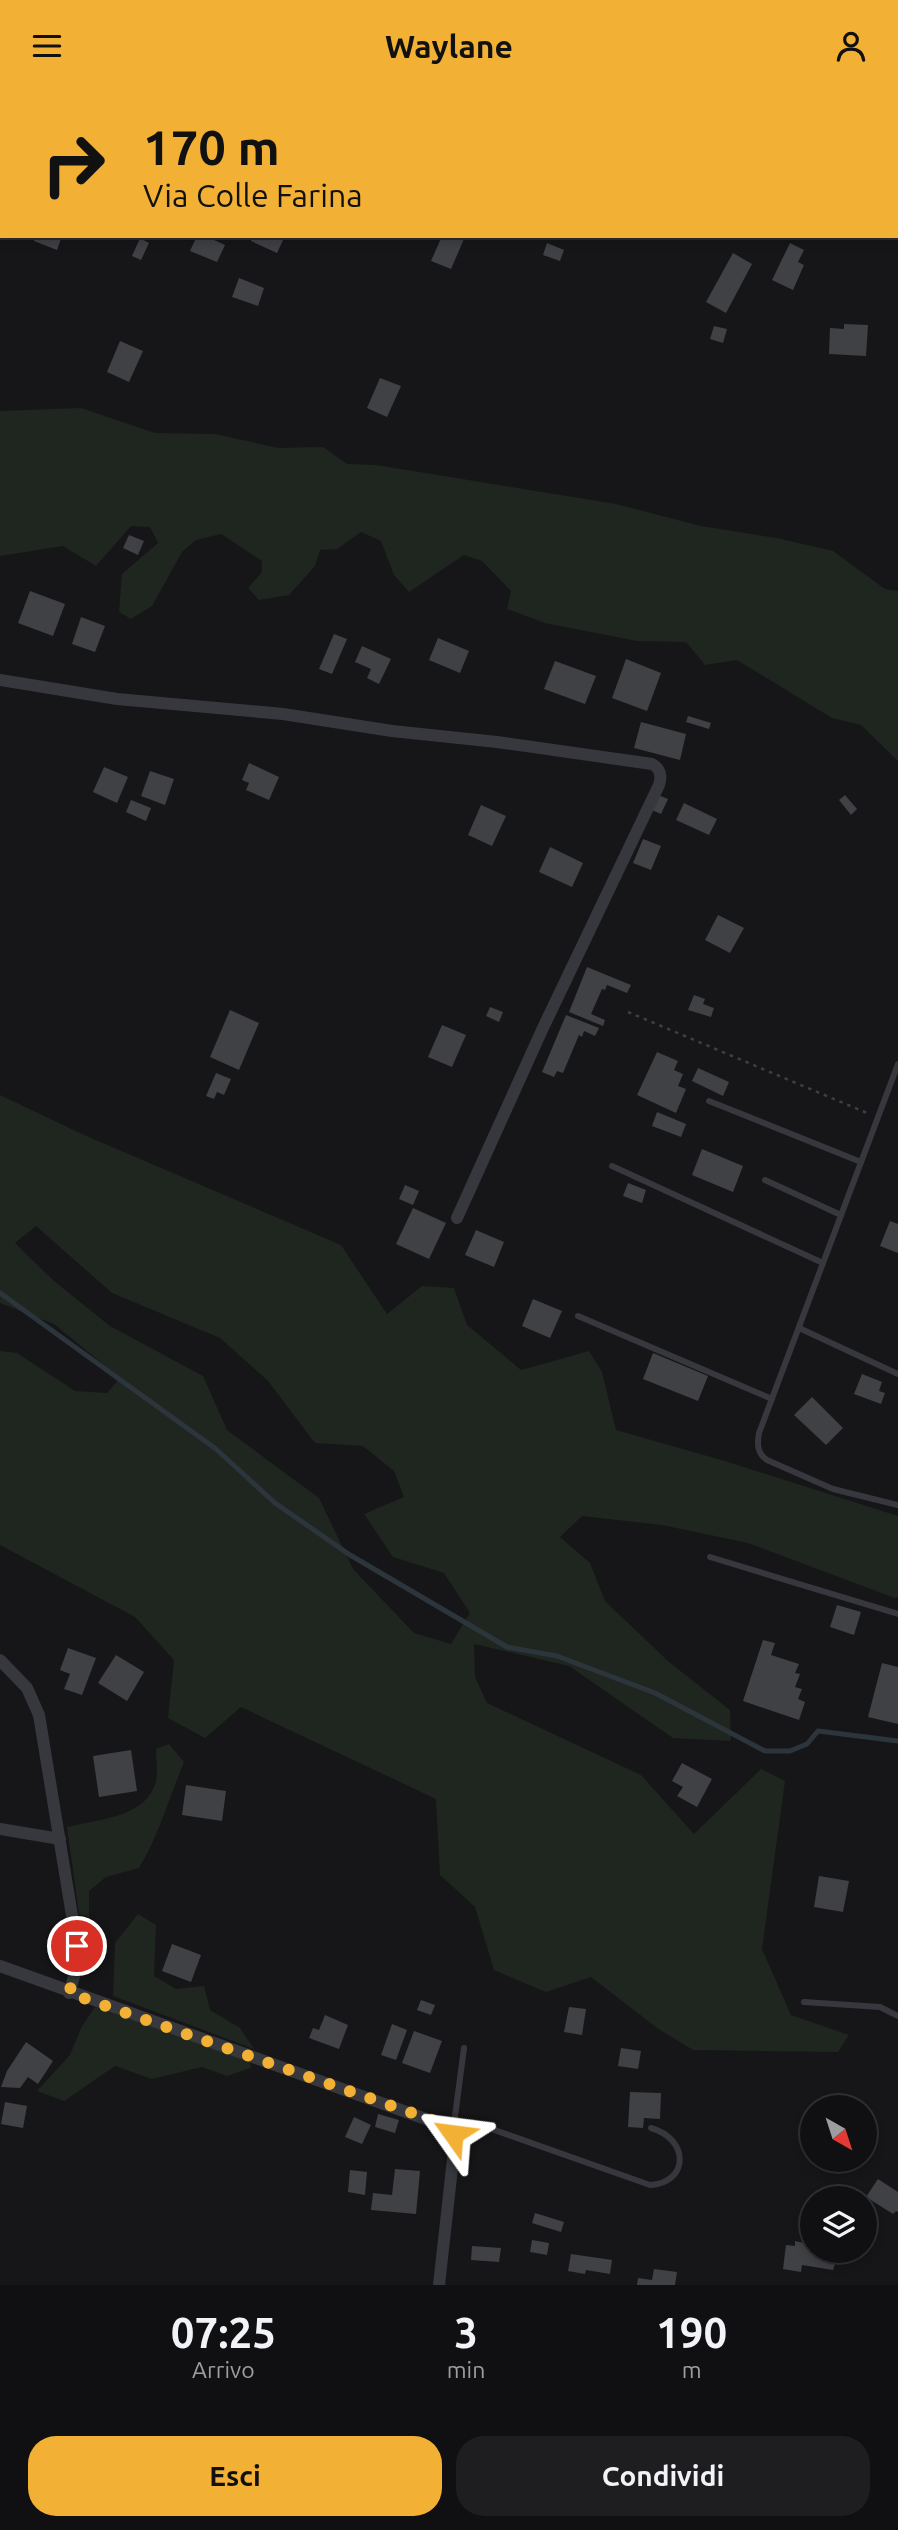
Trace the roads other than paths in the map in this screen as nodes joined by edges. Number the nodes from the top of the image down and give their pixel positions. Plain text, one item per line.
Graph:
1 (0, 680) edge
2 (898, 1064) edge
3 (709, 1101) dead end
4 (861, 1162) junction
5 (612, 1166) dead end
6 (765, 1180) dead end
7 (841, 1215) junction
8 (457, 1218) dead end
9 (823, 1263) junction
10 (578, 1316) dead end
11 (799, 1328) junction
12 (898, 1374) edge
13 (772, 1399) junction
14 (898, 1505) edge
15 (710, 1557) dead end
16 (898, 1614) edge
17 (0, 1660) edge
18 (0, 1829) edge
19 (60, 1839) junction
20 (0, 1966) edge
21 (69, 1993) junction
22 (804, 2002) dead end
23 (898, 2016) edge
24 (464, 2048) dead end
25 (451, 2127) junction
26 (651, 2128) dead end
27 (439, 2285) edge

1 - 8 street
2 - 4 lane
3 - 4 lane
4 - 7 lane
5 - 9 lane
6 - 7 lane
7 - 9 lane
9 - 11 lane
10 - 13 lane
11 - 12 lane
11 - 13 lane
13 - 14 lane
15 - 16 lane
17 - 19 street
18 - 19 street
19 - 21 street
20 - 21 street
21 - 25 street
22 - 23 lane
24 - 25 lane
25 - 26 lane
25 - 27 street

